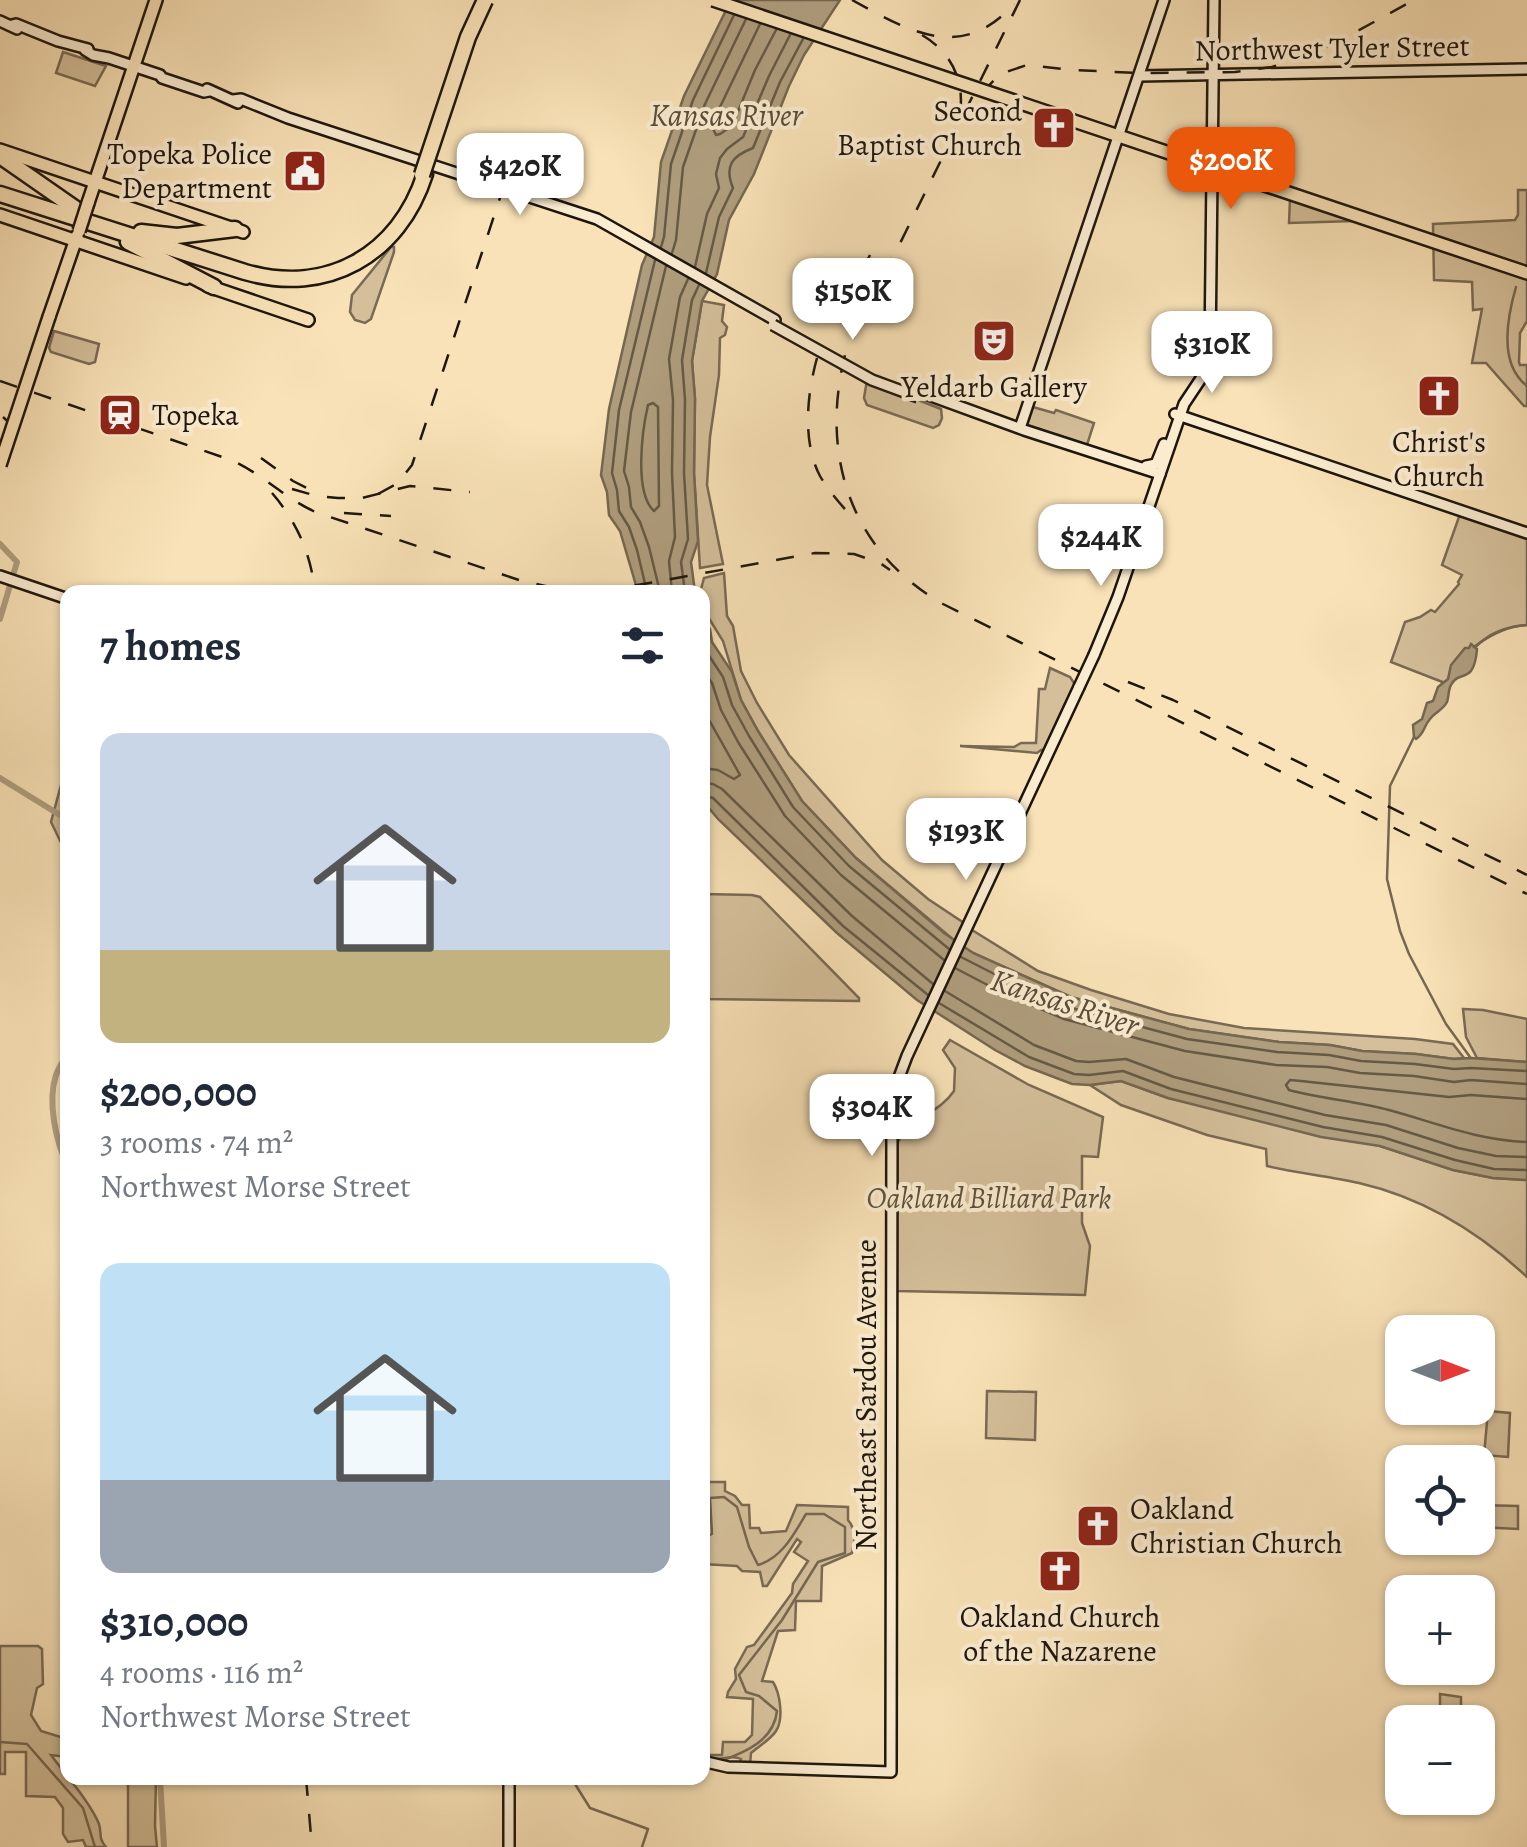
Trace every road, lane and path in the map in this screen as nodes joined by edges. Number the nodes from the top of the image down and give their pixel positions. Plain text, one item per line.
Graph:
1 (156, 0) edge
2 (487, 0) edge
3 (713, 0) edge
4 (1164, 0) edge
5 (1214, 0) edge
6 (0, 21) edge
7 (134, 66) junction
8 (1527, 70) edge
9 (1213, 75) junction
10 (1139, 76) junction
11 (1118, 136) junction
12 (0, 153) edge
13 (1212, 168) junction
14 (95, 182) junction
15 (0, 185) edge
16 (0, 197) edge
17 (84, 207) junction
18 (0, 215) edge
19 (239, 231) joint
20 (82, 232) junction
21 (140, 232) junction
22 (218, 261) junction
23 (1527, 273) edge
24 (214, 288) junction
25 (308, 320) dead end
26 (1177, 415) junction
27 (1020, 428) junction
28 (1164, 444) junction
29 (1123, 462) junction
30 (0, 464) edge
31 (1158, 474) junction
32 (1527, 533) edge
33 (0, 576) edge
34 (60, 596) edge
35 (710, 1763) edge
36 (509, 1785) edge
37 (508, 1847) edge

1 - 7 main road
2 - 22 highway, bridge
3 - 11 main road, bridge
4 - 10 main road
5 - 9 main road
6 - 7 main road
7 - 14 main road
7 - 27 main road, bridge
8 - 9 main road, Northwest Tyler Street
9 - 10 main road, Northwest Tyler Street
9 - 13 main road
10 - 11 main road
11 - 13 main road
11 - 27 main road
12 - 14 main road
12 - 17 highway
13 - 23 main road
13 - 26 main road
14 - 17 main road
14 - 19 main road
15 - 17 highway
16 - 20 highway
17 - 20 main road, bridge
17 - 21 highway
18 - 20 main road
19 - 21 highway
20 - 22 highway
20 - 24 highway
20 - 24 main road
20 - 30 main road, bridge
21 - 22 highway
24 - 25 main road
26 - 28 main road
26 - 31 main road
26 - 32 main road
27 - 29 main road
28 - 29 main road
28 - 31 main road
29 - 31 main road
31 - 35 main road, Northeast Sardou Avenue, bridge
33 - 34 main road
36 - 37 main road

